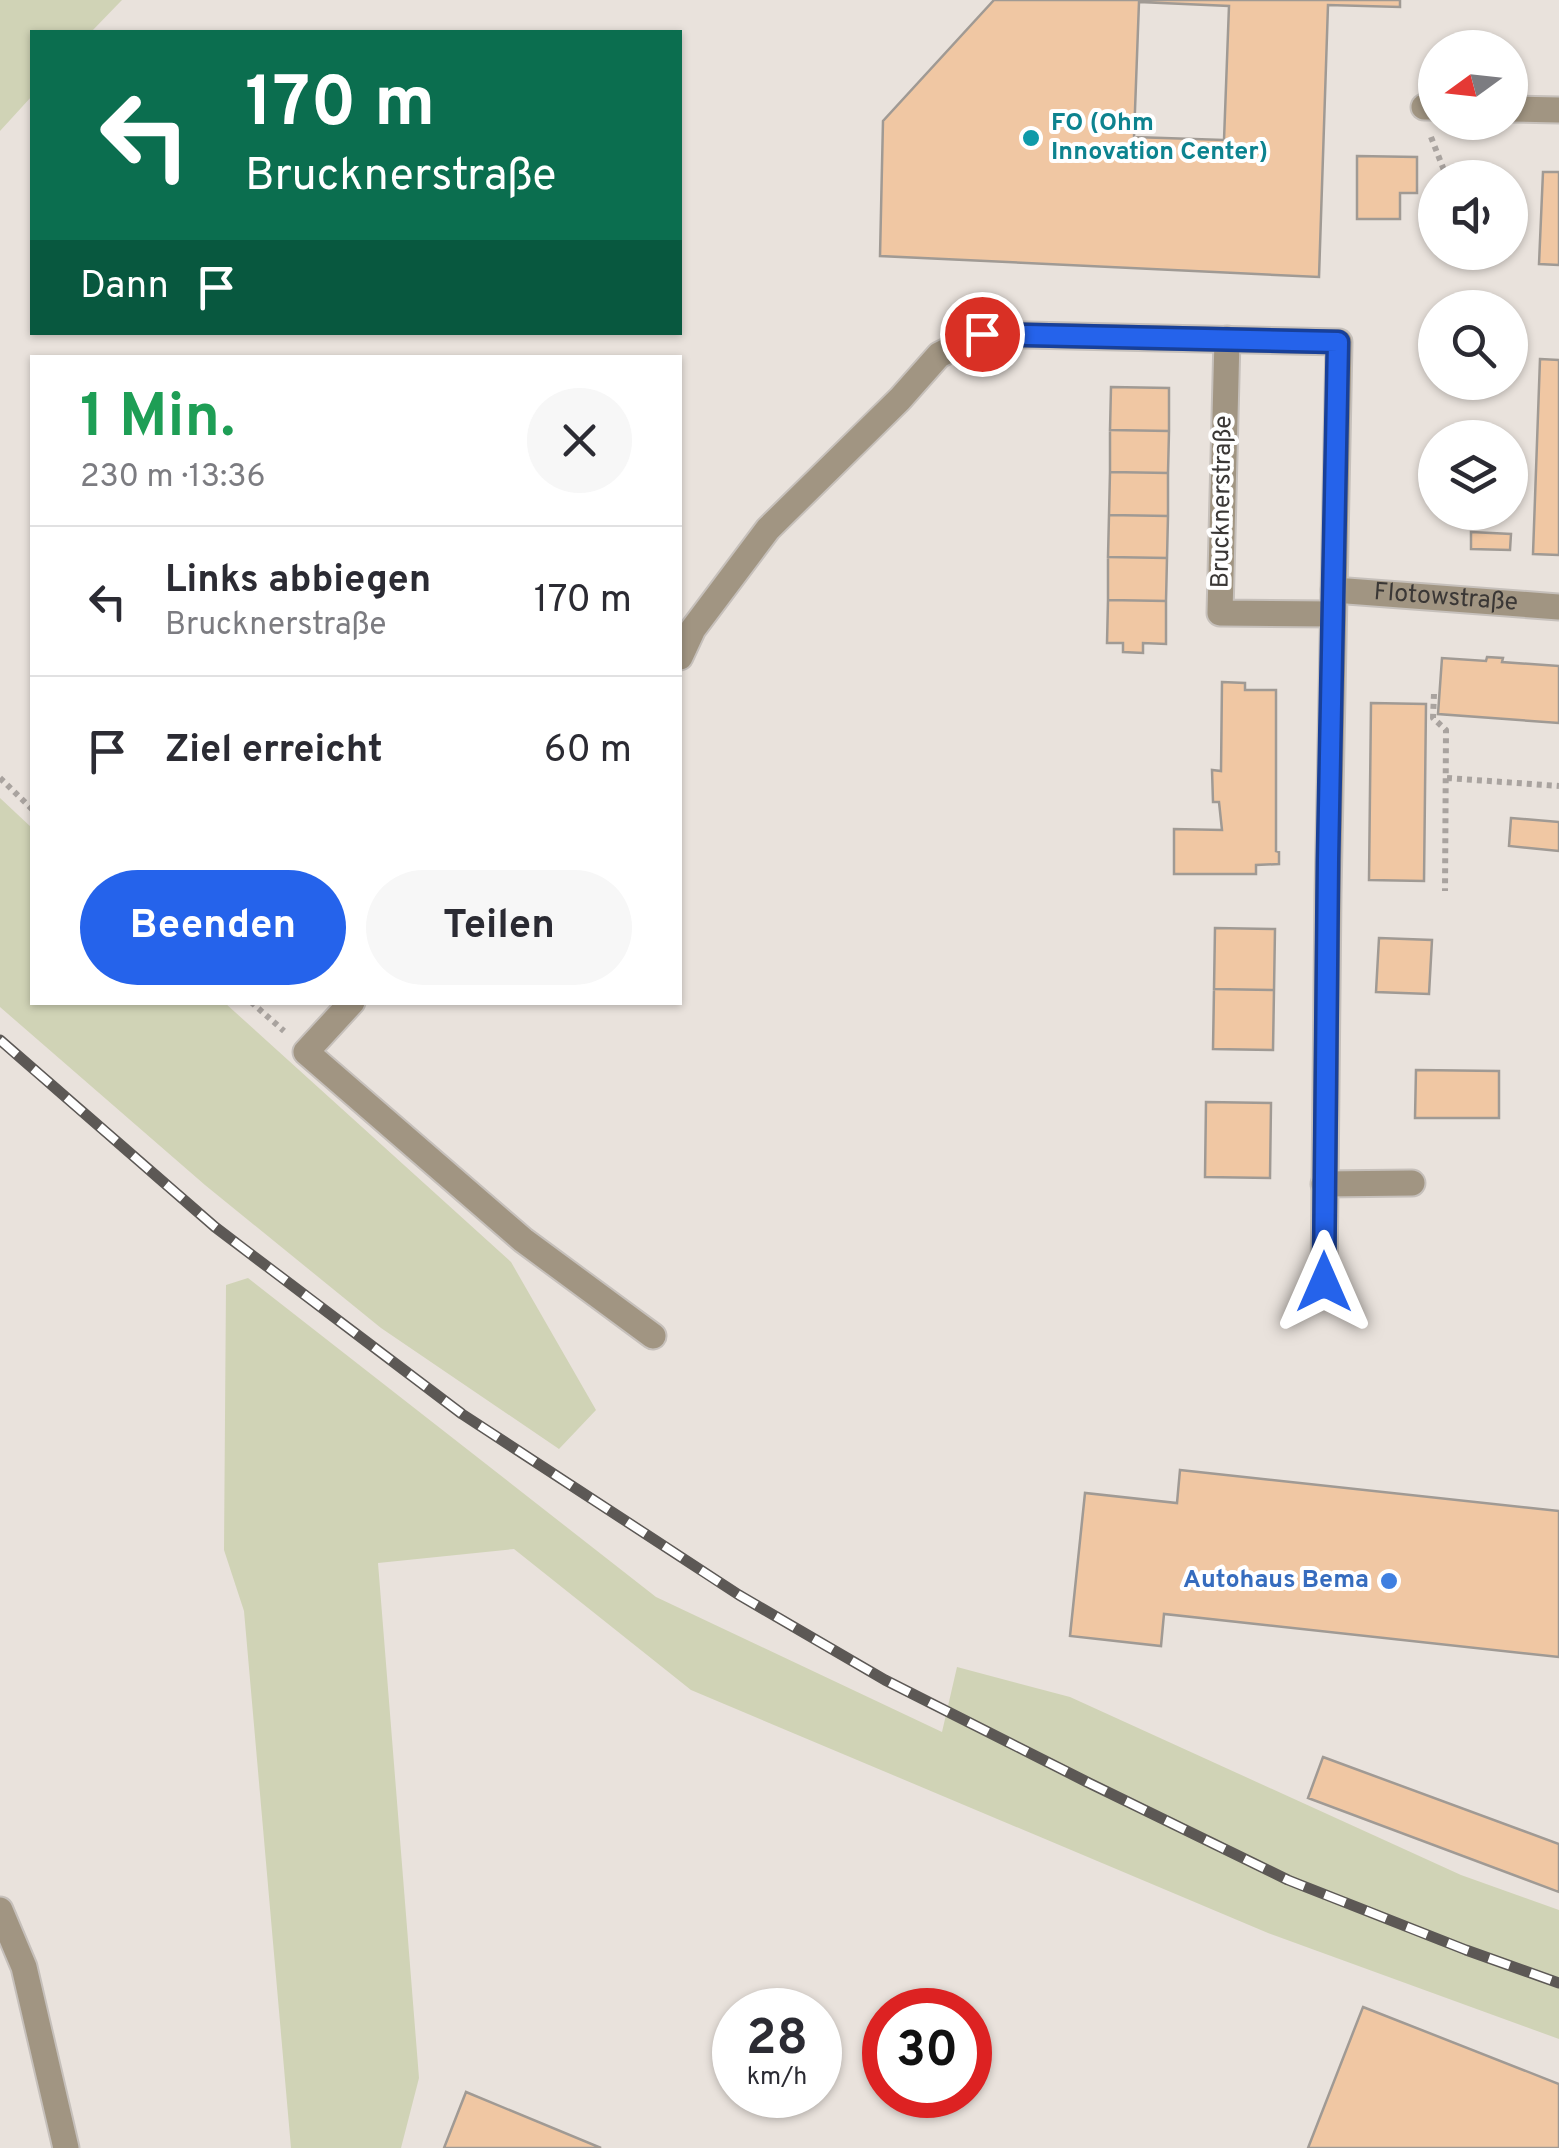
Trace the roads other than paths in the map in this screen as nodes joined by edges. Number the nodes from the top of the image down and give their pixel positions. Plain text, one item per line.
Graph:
1 (1528, 109) edge
2 (1559, 110) edge
3 (1226, 340) junction
4 (1333, 602) junction
5 (1559, 607) edge
6 (682, 654) edge
7 (349, 1005) edge
8 (1412, 1183) dead end
9 (1324, 1184) junction
10 (1324, 1282) dead end
11 (653, 1336) dead end
12 (0, 1910) edge
13 (66, 2148) edge

1 - 2 street
3 - 4 street
3 - 4 street, Brucknerstraße
3 - 6 street
4 - 5 street, Flotowstraße
4 - 9 street
7 - 11 street
8 - 9 street
9 - 10 street
12 - 13 street

